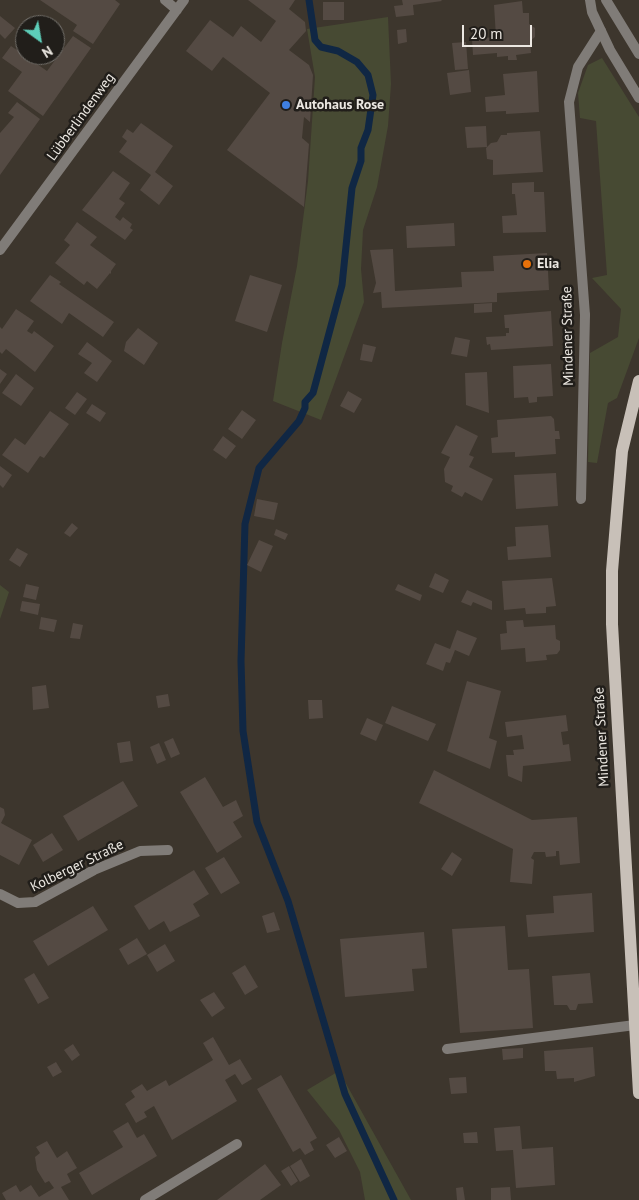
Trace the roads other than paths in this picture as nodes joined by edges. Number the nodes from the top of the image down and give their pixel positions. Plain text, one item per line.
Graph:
1 (165, 0) edge
2 (184, 0) edge
3 (590, 0) edge
4 (606, 0) edge
5 (177, 10) junction
6 (601, 31) junction
7 (639, 54) edge
8 (639, 98) edge
9 (0, 250) edge
10 (639, 381) edge
11 (581, 499) dead end
12 (168, 850) dead end
13 (0, 894) edge
14 (634, 1025) junction
15 (446, 1049) dead end
16 (639, 1094) edge
17 (237, 1144) dead end
18 (144, 1200) edge

1 - 5 street
2 - 5 street, Lübberlindenweg
3 - 6 street
4 - 7 street
5 - 9 street, Lübberlindenweg
6 - 8 street
6 - 11 street, Mindener Straße
10 - 14 main road, Mindener Straße
12 - 13 street, Kolberger Straße
14 - 15 street
14 - 16 main road, Mindener Straße
17 - 18 street

